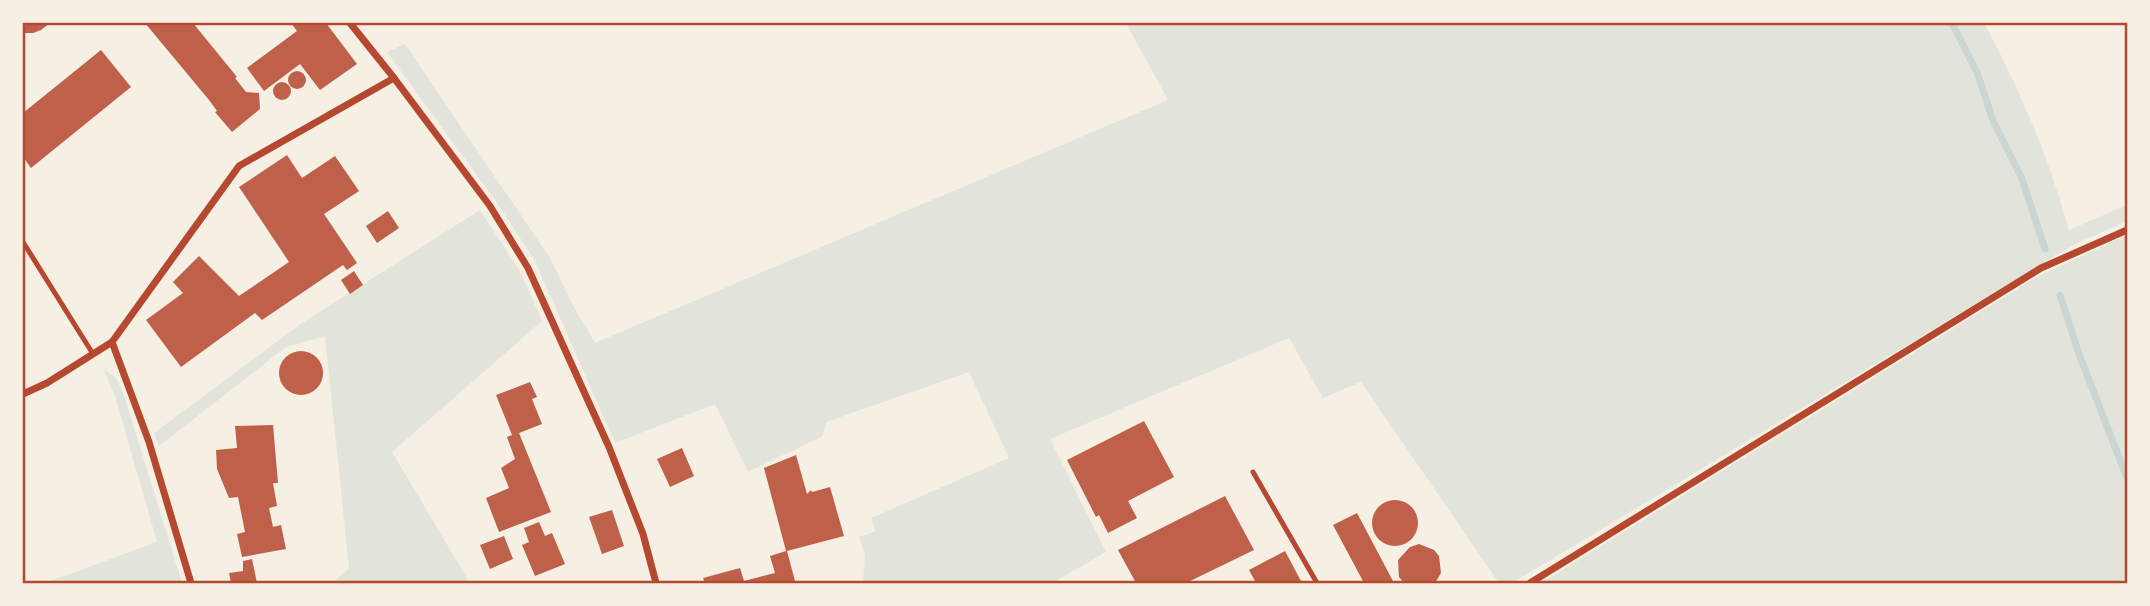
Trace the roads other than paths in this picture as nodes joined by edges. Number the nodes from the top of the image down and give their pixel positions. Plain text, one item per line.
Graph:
1 (350, 23) edge
2 (394, 78) junction
3 (2127, 230) edge
4 (23, 242) edge
5 (112, 342) junction
6 (93, 354) junction
7 (23, 394) edge
8 (1253, 472) dead end
9 (191, 583) edge
10 (656, 583) edge
11 (1317, 583) edge
12 (1530, 583) edge

1 - 2 street
2 - 5 street
2 - 10 street
3 - 12 street
4 - 6 lane
5 - 6 street
5 - 9 street
6 - 7 street
8 - 11 lane

